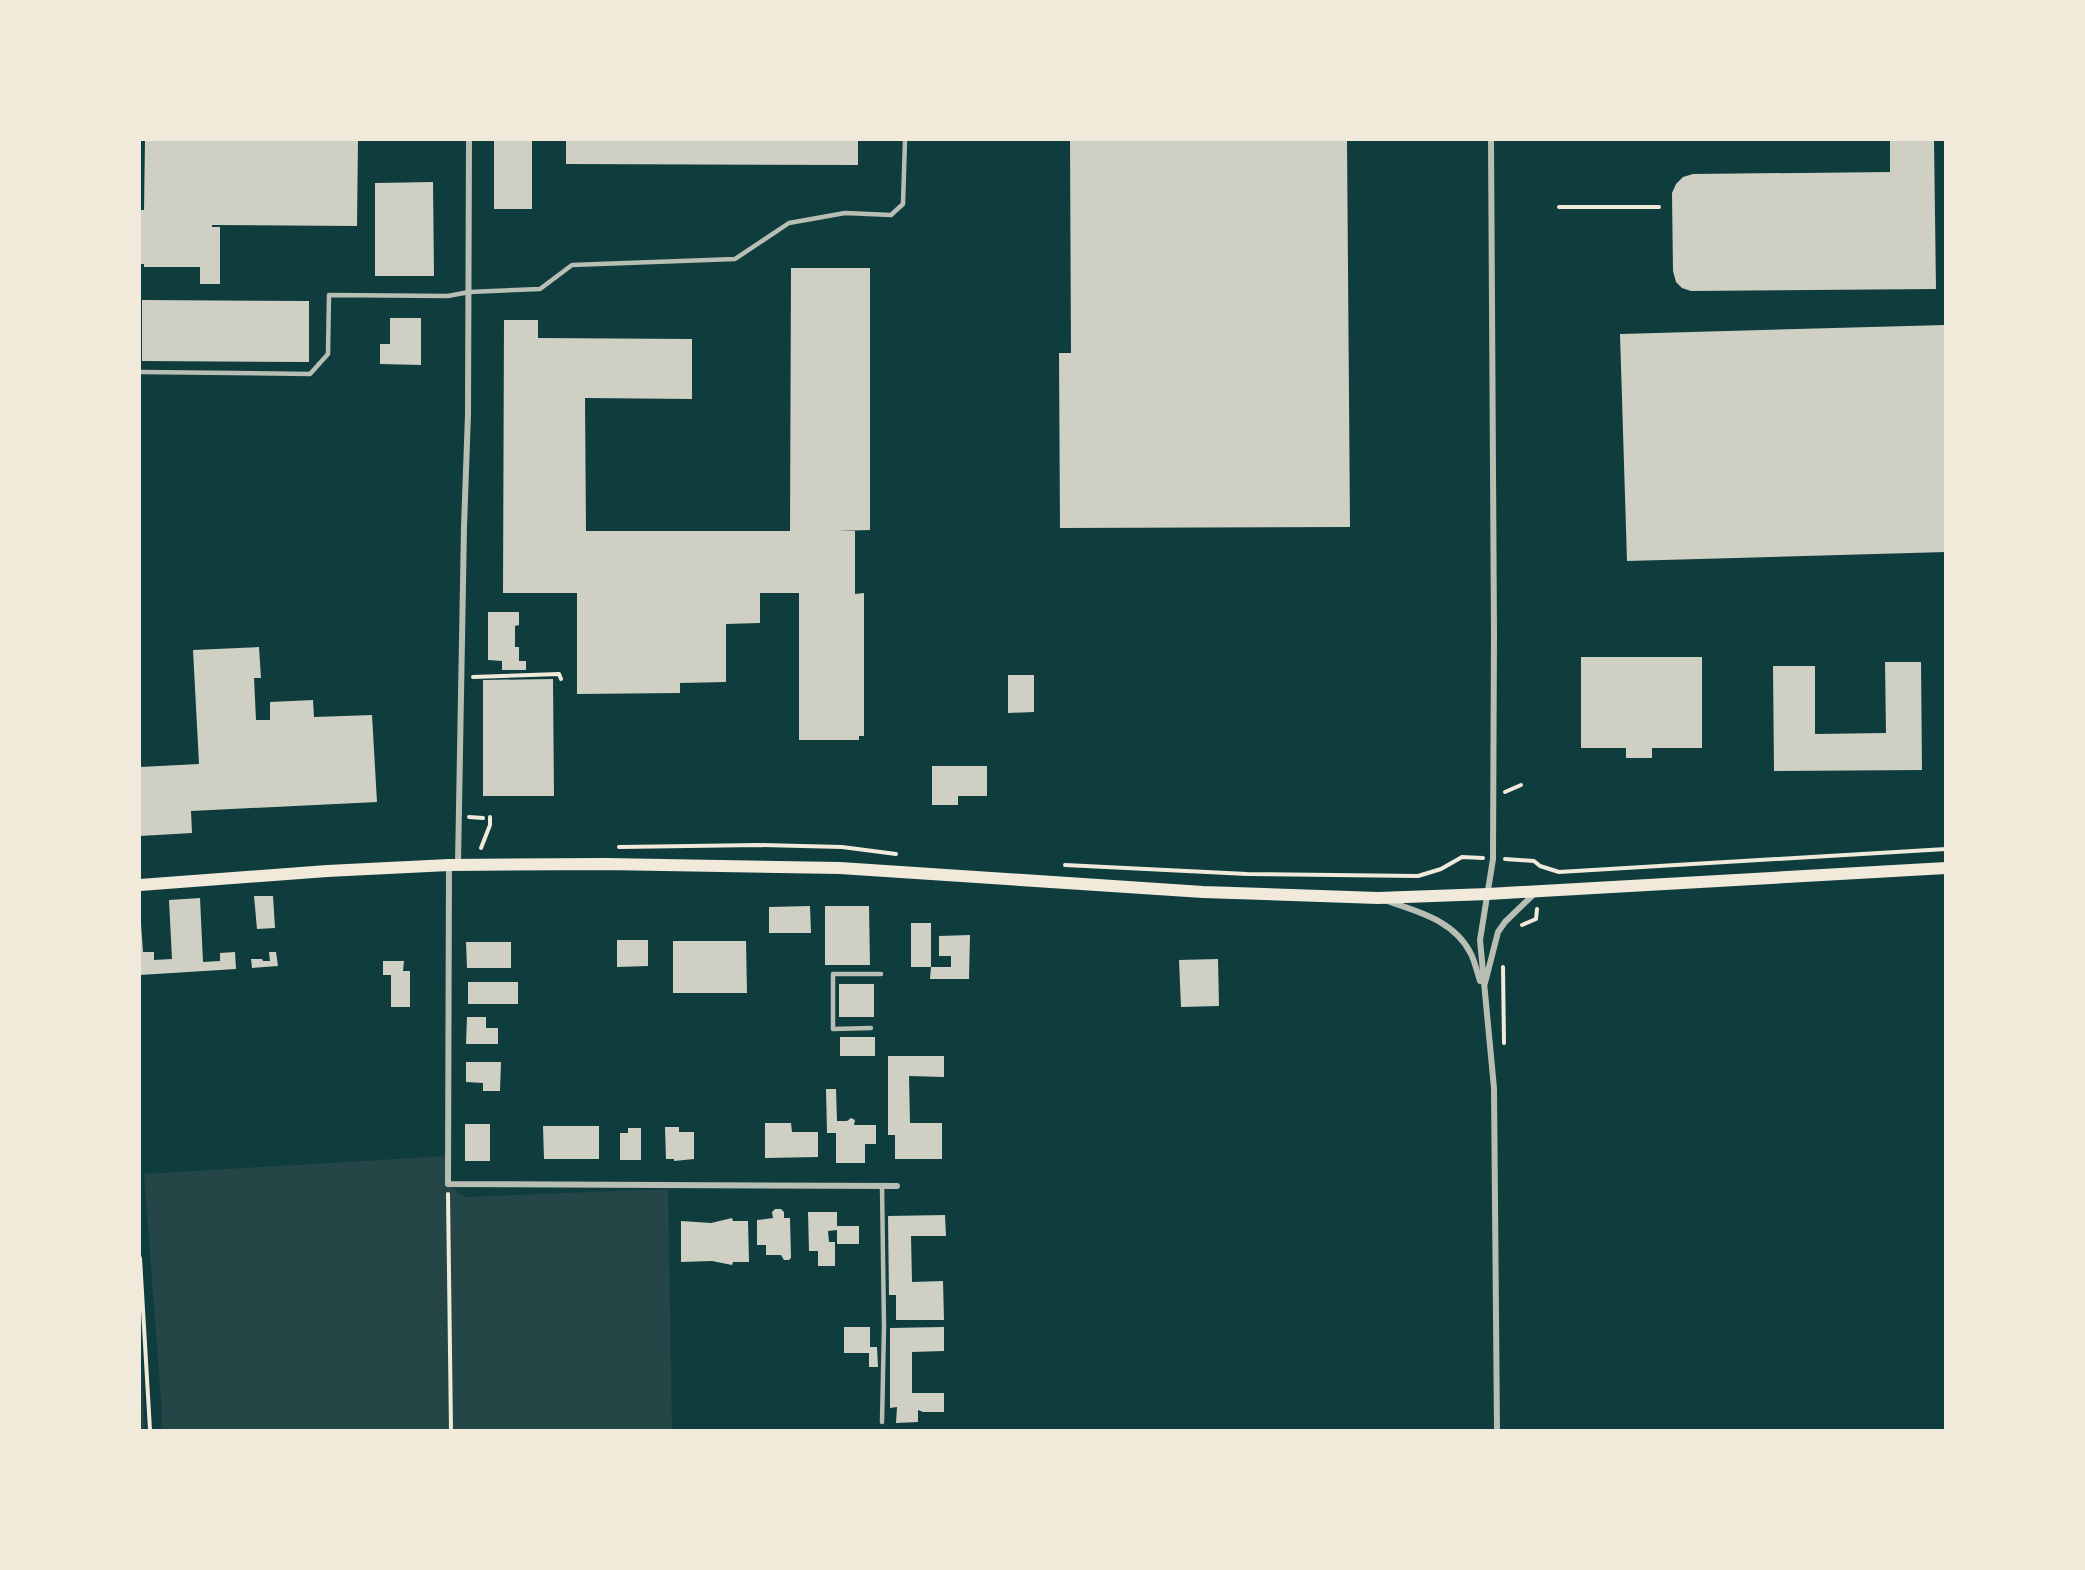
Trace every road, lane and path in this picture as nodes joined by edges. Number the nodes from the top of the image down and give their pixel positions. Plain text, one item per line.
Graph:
1 (469, 140) edge
2 (905, 140) edge
3 (1491, 140) edge
4 (1559, 207) dead end
5 (1659, 207) dead end
6 (469, 292) junction
7 (140, 372) edge
8 (463, 677) junction
9 (561, 679) dead end
10 (490, 817) dead end
11 (481, 848) dead end
12 (1946, 849) edge
13 (1493, 859) junction
14 (454, 865) junction
15 (1946, 868) edge
16 (140, 885) edge
17 (1539, 890) junction
18 (1488, 894) junction
19 (1378, 898) junction
20 (881, 974) dead end
21 (1483, 989) junction
22 (871, 1028) dead end
23 (448, 1185) junction
24 (882, 1185) junction
25 (897, 1186) dead end
26 (140, 1258) edge
27 (882, 1422) dead end
28 (150, 1431) edge
29 (451, 1431) edge
30 (1497, 1431) edge

1 - 6 street
2 - 6 lane
3 - 13 street
4 - 5 path
6 - 7 lane
6 - 8 street
8 - 9 path
8 - 14 street
10 - 11 path
12 - 13 path
13 - 18 street
14 - 16 main road
14 - 19 main road
14 - 23 street
15 - 17 main road
17 - 18 main road
17 - 21 street
18 - 19 main road
18 - 21 street
19 - 21 street
20 - 22 lane
21 - 30 street
23 - 24 street
23 - 29 path
24 - 25 street
24 - 27 lane
26 - 28 path

